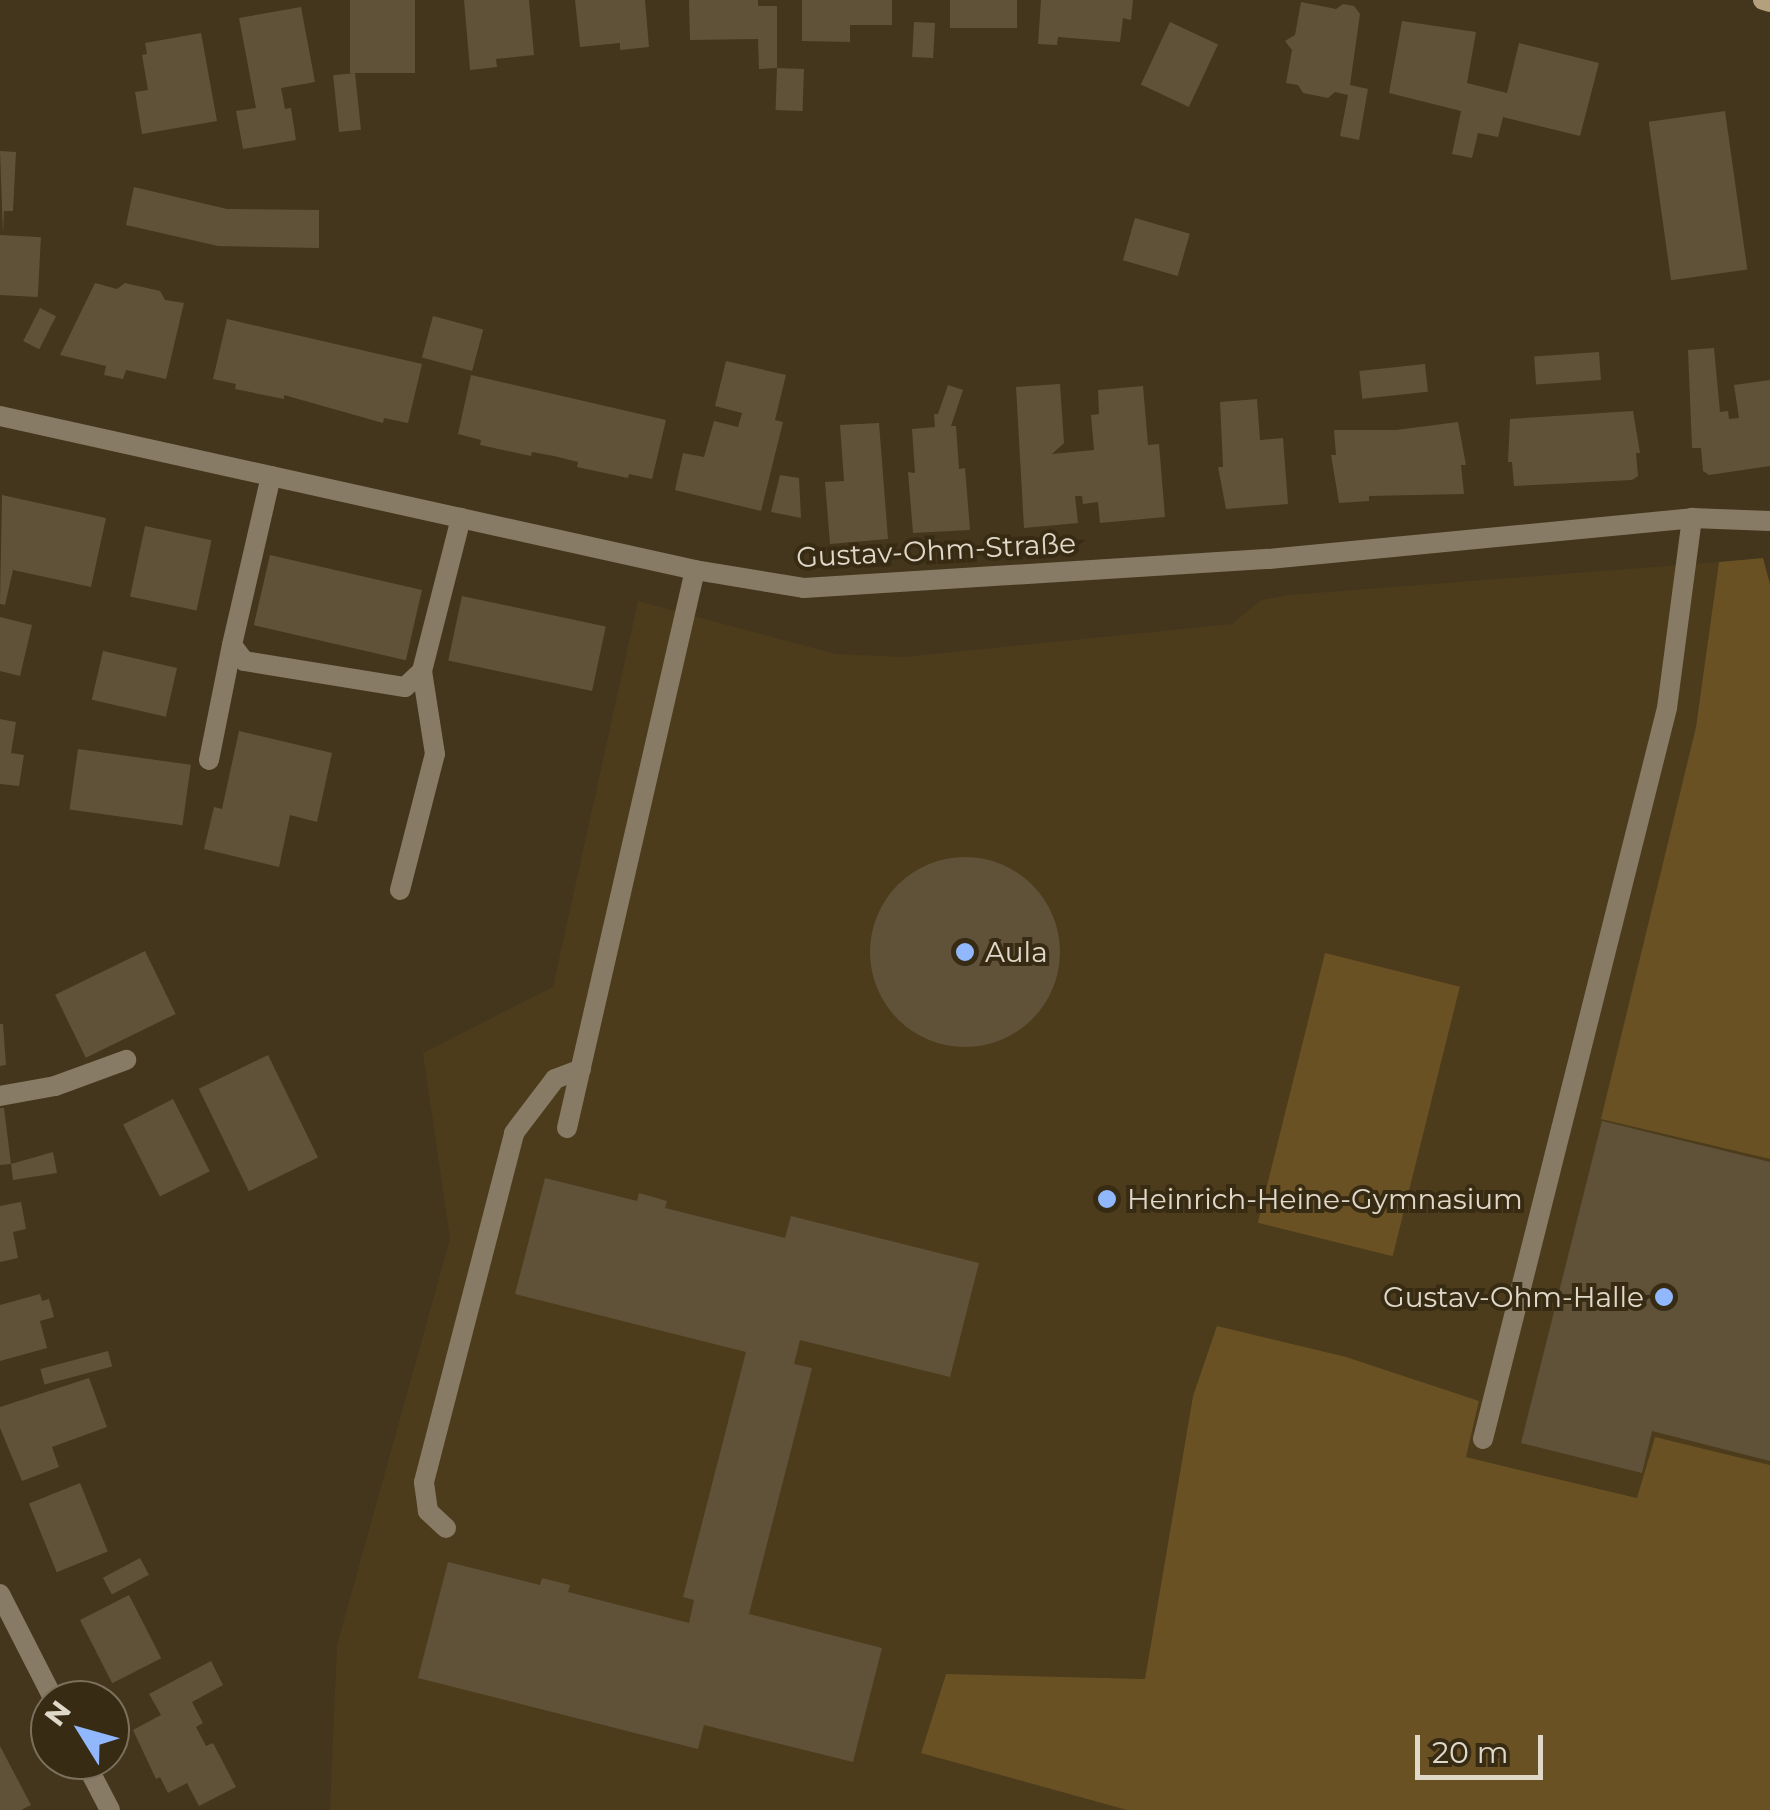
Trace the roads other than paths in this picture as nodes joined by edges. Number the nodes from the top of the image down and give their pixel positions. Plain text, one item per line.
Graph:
1 (0, 416) edge
2 (271, 476) junction
3 (462, 518) junction
4 (1692, 518) junction
5 (1770, 521) edge
6 (695, 570) junction
7 (232, 645) junction
8 (422, 671) junction
9 (209, 760) dead end
10 (400, 890) dead end
11 (126, 1060) dead end
12 (580, 1069) junction
13 (0, 1096) edge
14 (567, 1128) dead end
15 (1483, 1440) dead end
16 (446, 1528) dead end
17 (0, 1594) edge
18 (44, 1680) edge
19 (94, 1780) edge
20 (110, 1810) edge

1 - 2 street, Gustav-Ohm-Straße
2 - 3 street, Gustav-Ohm-Straße
2 - 7 street
3 - 6 street, Gustav-Ohm-Straße
3 - 8 street
4 - 5 street, Gustav-Ohm-Straße
4 - 6 street, Gustav-Ohm-Straße
4 - 15 street
6 - 12 street
7 - 8 street
7 - 9 street
8 - 10 street
11 - 13 street
12 - 14 street
12 - 16 street
17 - 18 street
19 - 20 street

